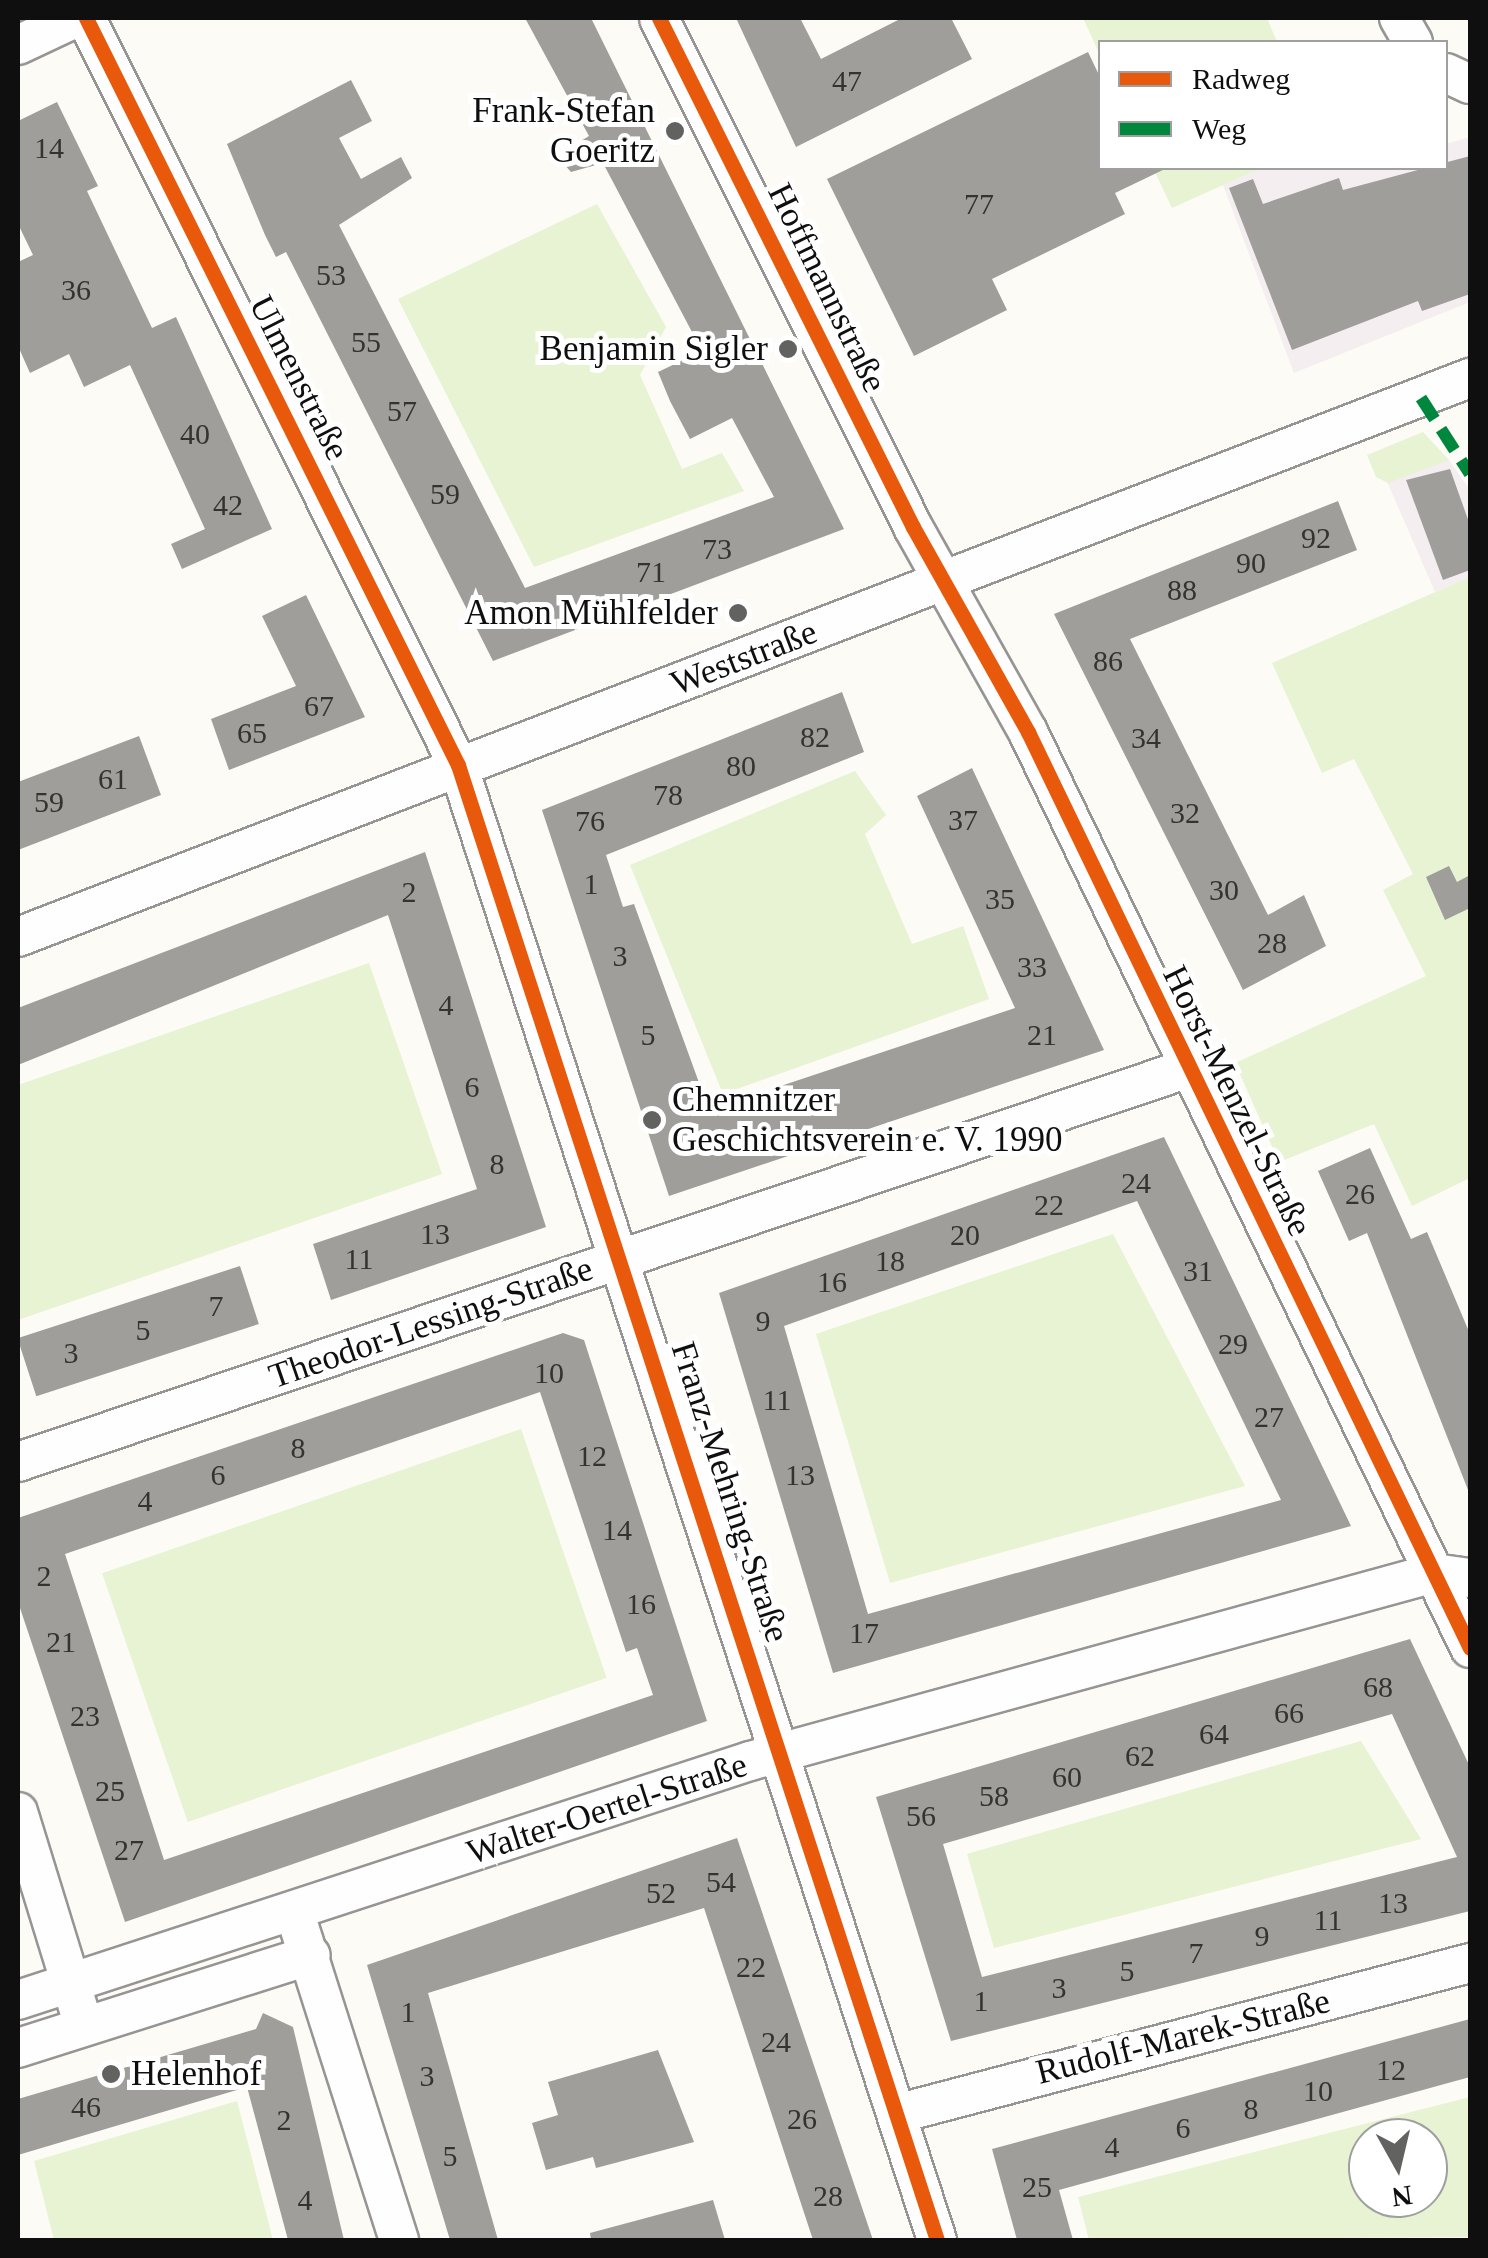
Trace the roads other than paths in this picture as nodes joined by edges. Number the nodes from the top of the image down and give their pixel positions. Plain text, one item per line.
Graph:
1 (76, 18) edge
2 (86, 18) edge
3 (659, 18) edge
4 (1399, 18) edge
5 (1413, 40) edge
6 (18, 45) edge
7 (1470, 378) edge
8 (946, 582) junction
9 (458, 765) junction
10 (18, 937) edge
11 (1186, 1069) junction
12 (624, 1258) junction
13 (18, 1462) edge
14 (1452, 1576) edge
15 (1470, 1648) edge
16 (783, 1755) junction
17 (18, 1812) edge
18 (295, 1914) junction
19 (311, 1955) junction
20 (1470, 1963) edge
21 (72, 1986) junction
22 (18, 2000) edge
23 (86, 2032) junction
24 (18, 2048) edge
25 (896, 2114) junction
26 (400, 2240) edge
27 (936, 2240) edge

1 - 6 street
2 - 9 street, Ulmenstraße
3 - 8 street, Hoffmannstraße
4 - 5 street
7 - 8 street, Weststraße
8 - 9 street, Weststraße
8 - 11 street, Horst-Menzel-Straße
9 - 10 street, Weststraße
9 - 12 street, Franz-Mehring-Straße
11 - 12 street, Theodor-Lessing-Straße
11 - 14 street, Horst-Menzel-Straße
12 - 13 street, Theodor-Lessing-Straße
12 - 16 street, Franz-Mehring-Straße
14 - 15 street, Horst-Menzel-Straße
14 - 16 street, Walter-Oertel-Straße
16 - 18 street, Walter-Oertel-Straße
16 - 25 street, Franz-Mehring-Straße
17 - 21 street
18 - 19 street
18 - 21 street, Walter-Oertel-Straße
19 - 23 street
19 - 26 street
20 - 25 street, Rudolf-Marek-Straße
21 - 22 street, Walter-Oertel-Straße
21 - 23 street
23 - 24 street
25 - 27 street, Franz-Mehring-Straße

